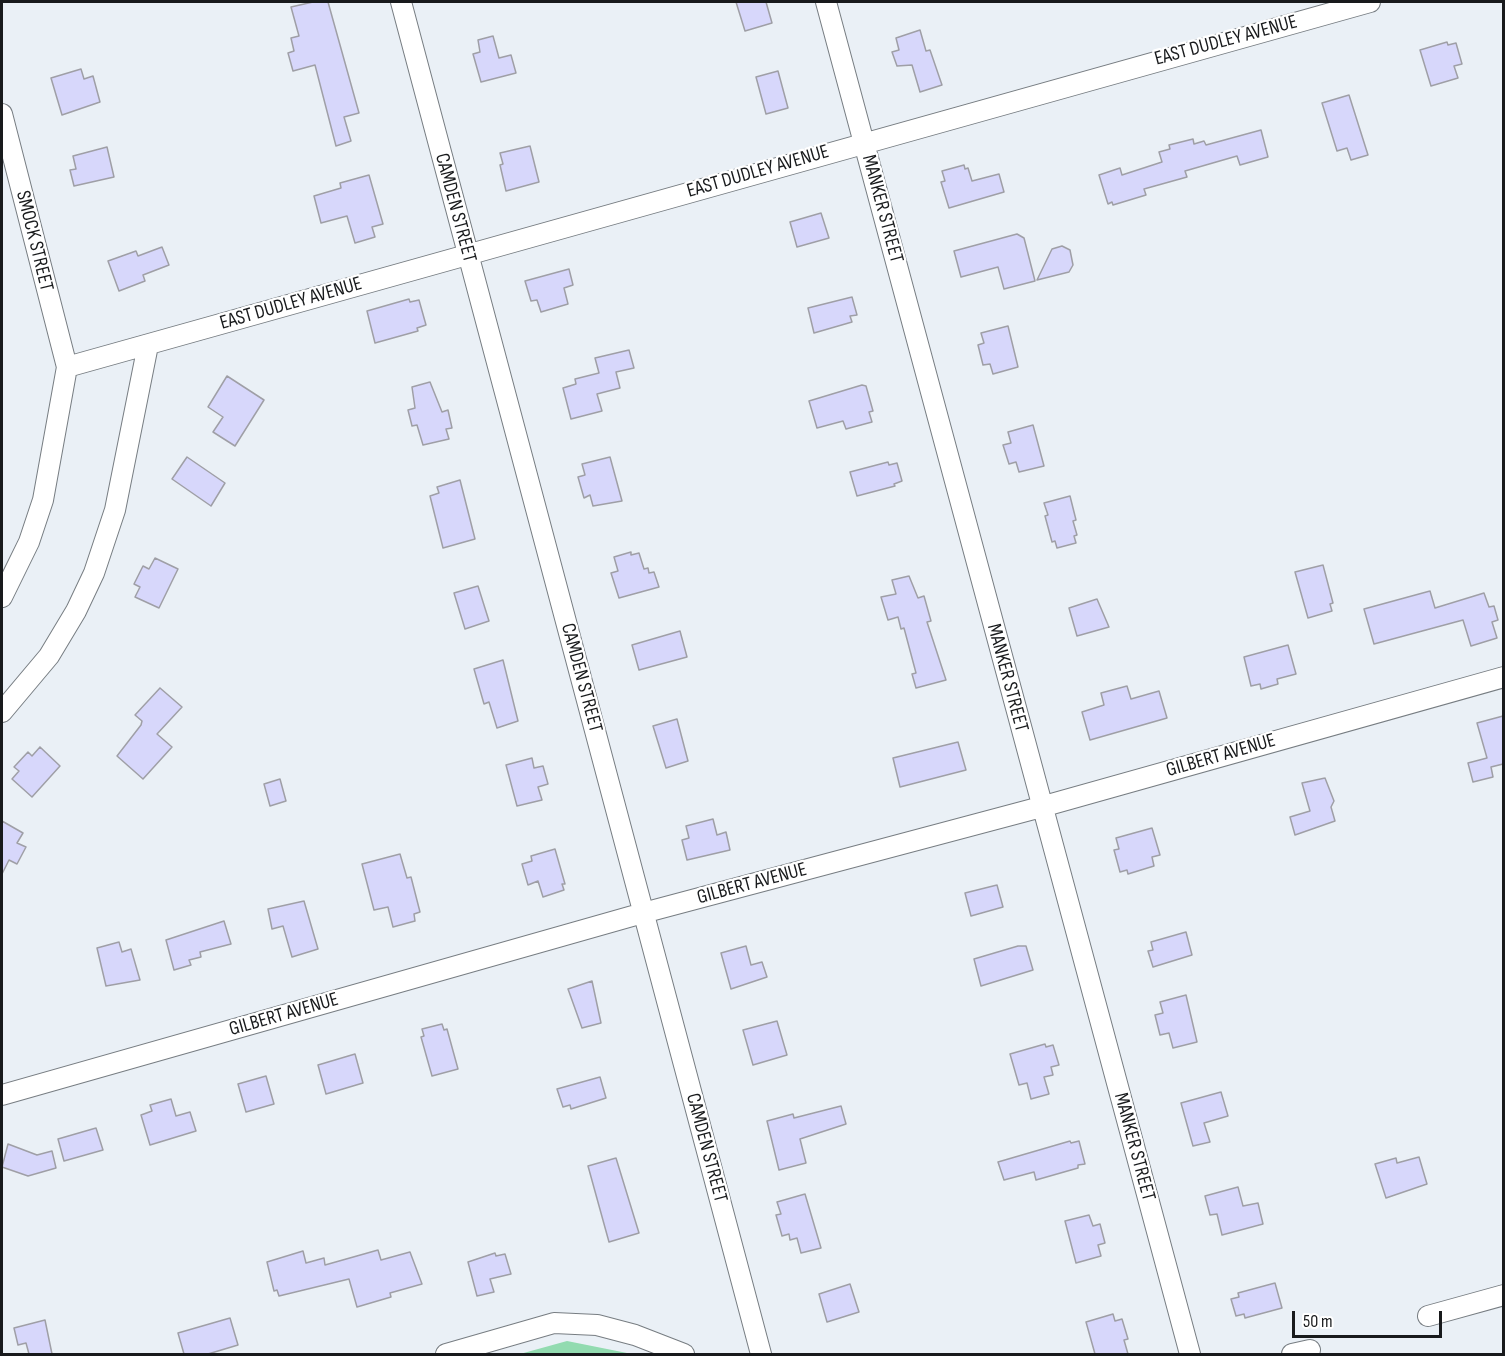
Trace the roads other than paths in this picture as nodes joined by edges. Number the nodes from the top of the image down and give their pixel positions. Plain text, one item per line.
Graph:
1 (401, 2) edge
2 (826, 2) edge
3 (1370, 2) edge
4 (2, 114) edge
5 (864, 142) junction
6 (467, 254) junction
7 (147, 345) junction
8 (67, 368) junction
9 (2, 597) edge
10 (1503, 676) edge
11 (2, 712) edge
12 (1041, 807) junction
13 (644, 914) junction
14 (2, 1095) edge
15 (1503, 1295) edge
16 (1428, 1316) dead end
17 (446, 1354) edge
18 (684, 1354) edge
19 (761, 1354) edge
20 (1190, 1354) edge

1 - 6 street, CAMDEN STREET
2 - 5 street, MANKER STREET
3 - 5 street, EAST DUDLEY AVENUE
4 - 8 street, SMOCK STREET
5 - 6 street, EAST DUDLEY AVENUE
5 - 12 street, MANKER STREET
6 - 7 street, EAST DUDLEY AVENUE
6 - 13 street, CAMDEN STREET
7 - 8 street, EAST DUDLEY AVENUE
7 - 11 street
8 - 9 street
10 - 12 street, GILBERT AVENUE
12 - 13 street, GILBERT AVENUE
12 - 20 street, MANKER STREET
13 - 14 street, GILBERT AVENUE
13 - 19 street, CAMDEN STREET
15 - 16 street
17 - 18 street

